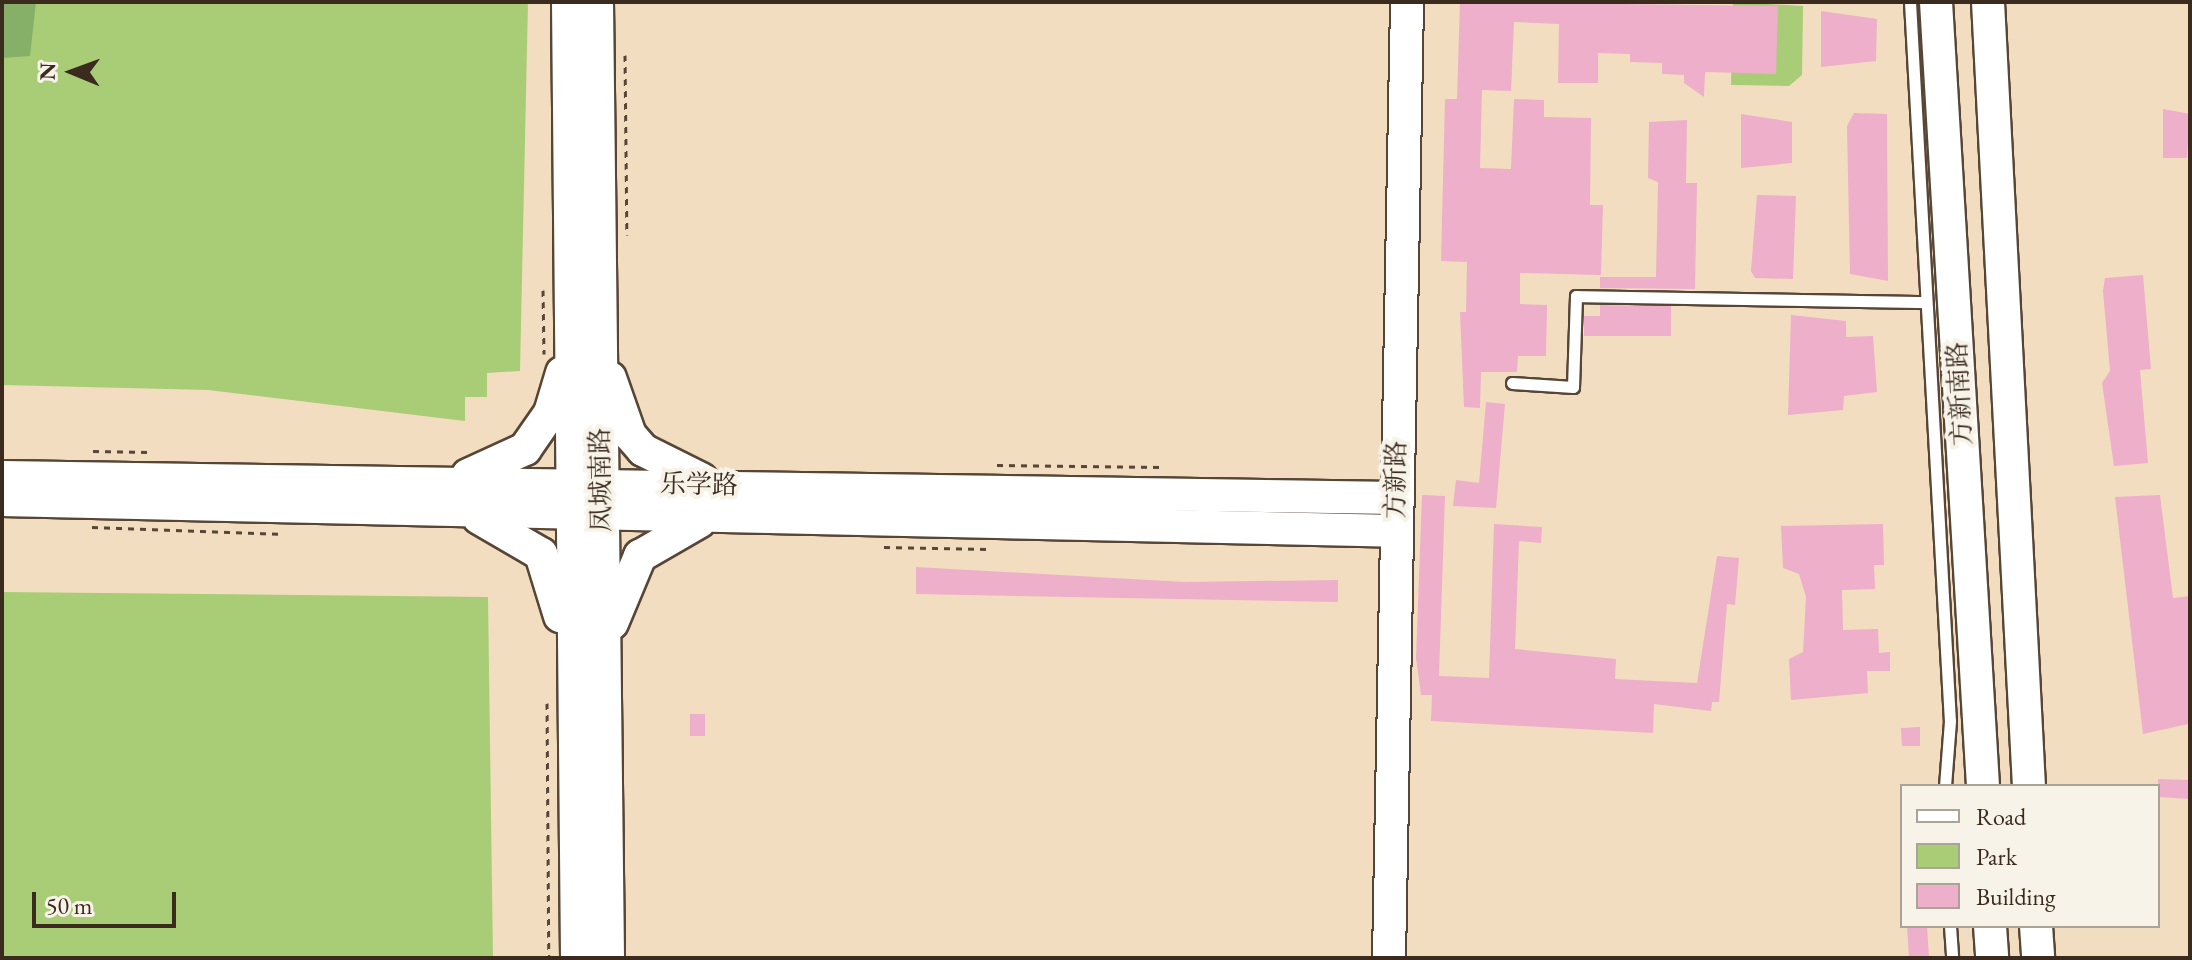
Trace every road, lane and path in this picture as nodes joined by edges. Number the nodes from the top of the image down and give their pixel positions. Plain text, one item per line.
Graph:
1 (568, 2) edge
2 (597, 2) edge
3 (1407, 2) edge
4 (1910, 2) edge
5 (1936, 2) edge
6 (1988, 2) edge
7 (625, 40) dead end
8 (626, 244) dead end
9 (543, 284) dead end
10 (1926, 302) junction
11 (585, 339) junction
12 (544, 363) dead end
13 (1512, 383) dead end
14 (157, 452) dead end
15 (988, 466) dead end
16 (1171, 469) dead end
17 (2, 477) edge
18 (587, 483) junction
19 (723, 485) junction
20 (78, 489) junction
21 (444, 497) junction
22 (1396, 498) junction
23 (2, 500) edge
24 (587, 515) junction
25 (721, 518) junction
26 (1395, 531) junction
27 (281, 534) dead end
28 (876, 546) dead end
29 (991, 549) dead end
30 (574, 682) junction
31 (1945, 784) edge
32 (1983, 784) edge
33 (2029, 784) edge
34 (1950, 928) edge
35 (1990, 928) edge
36 (2036, 928) edge
37 (549, 958) edge
38 (577, 958) edge
39 (608, 958) edge
40 (1389, 958) edge
41 (1952, 958) edge
42 (1992, 958) edge
43 (2038, 958) edge

1 - 11 street, 凤城南路
2 - 11 street, 凤城南路
3 - 22 street, 方新路
4 - 10 lane
5 - 32 street, 方新南路
6 - 33 street, 方新南路
7 - 8 path
9 - 12 path
10 - 13 lane
10 - 31 lane
11 - 18 street, 凤城南路
11 - 19 street
11 - 21 street
14 - 20 path
15 - 16 path
17 - 20 street, 乐学路
18 - 19 street, 乐学路
18 - 21 street, 乐学路
18 - 24 street, 凤城南路
19 - 22 street, 乐学路
20 - 21 street, 乐学路
20 - 23 street, 乐学路
20 - 27 path
21 - 24 street, 乐学路
21 - 30 street
22 - 26 street, 方新路
24 - 25 street, 乐学路
24 - 30 street, 凤城南路
25 - 26 street, 乐学路
25 - 30 street
26 - 40 street, 方新路
28 - 29 path
30 - 37 path
30 - 38 street, 凤城南路
30 - 39 street, 凤城南路
34 - 41 lane
35 - 42 street
36 - 43 street

